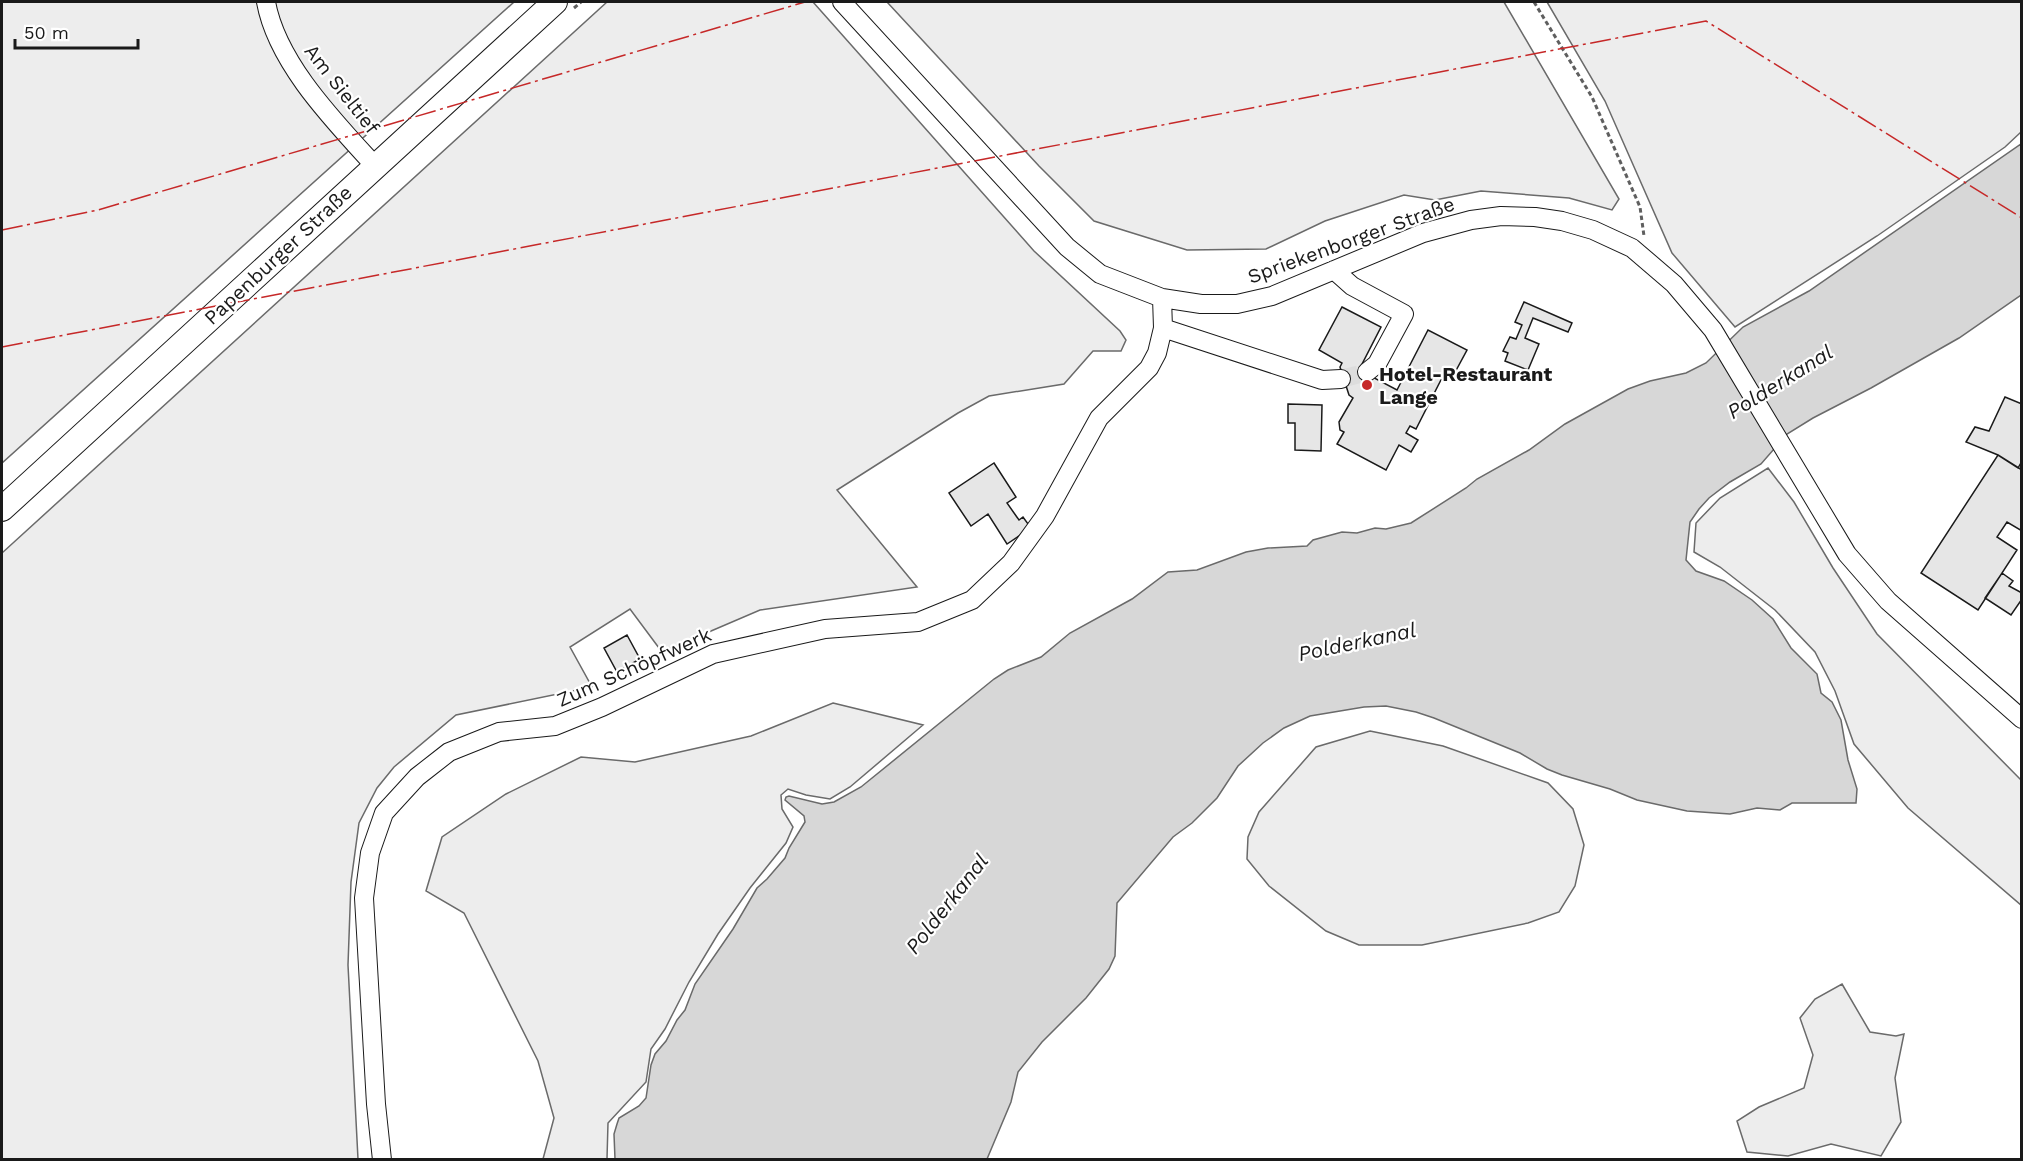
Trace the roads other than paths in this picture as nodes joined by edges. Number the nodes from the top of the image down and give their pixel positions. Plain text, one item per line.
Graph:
1 (267, 2) edge
2 (555, 2) edge
3 (842, 2) edge
4 (375, 166) junction
5 (1334, 270) junction
6 (1162, 298) junction
7 (1163, 328) junction
8 (1367, 372) tunnel mouth
9 (1341, 379) tunnel mouth
10 (2, 509) edge
11 (2022, 719) edge
12 (382, 1160) edge

1 - 4 street, Am Sieltief
2 - 4 main road, Papenburger Straße
3 - 6 street, Spriekenborger Straße
4 - 10 main road, Papenburger Straße
5 - 6 street, Spriekenborger Straße
5 - 8 street
5 - 11 street, Spriekenborger Straße
6 - 7 street, Zum Schöpfwerk
7 - 9 street
7 - 12 street, Zum Schöpfwerk

